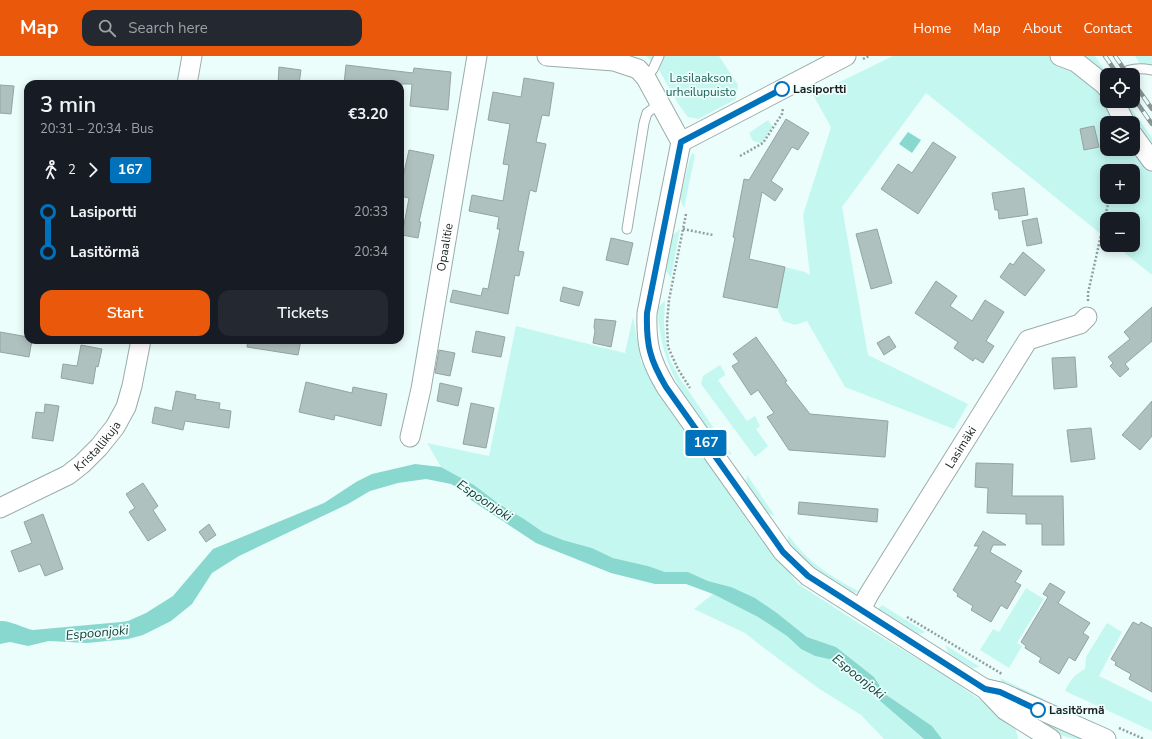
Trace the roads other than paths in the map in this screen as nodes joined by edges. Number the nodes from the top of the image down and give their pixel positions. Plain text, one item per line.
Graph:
1 (192, 56) edge
2 (477, 56) edge
3 (547, 56) edge
4 (659, 56) edge
5 (846, 56) edge
6 (1060, 56) edge
7 (1140, 68) edge
8 (1152, 70) edge
9 (646, 78) junction
10 (188, 80) edge
11 (1100, 80) edge
12 (660, 103) junction
13 (681, 142) junction
14 (1140, 145) edge
15 (1152, 161) edge
16 (627, 229) dead end
17 (1087, 317) road end
18 (139, 344) edge
19 (410, 437) dead end
20 (0, 508) edge
21 (861, 609) junction
22 (1031, 725) edge
23 (1110, 732) edge
24 (1052, 739) edge

1 - 10 street
2 - 19 street, Opaalitie
3 - 9 street
4 - 9 lane
5 - 13 street
6 - 11 street
7 - 8 lane
9 - 12 street
12 - 13 street
12 - 16 lane
13 - 21 street
14 - 15 street
17 - 21 street, Lasimäki
18 - 20 street, Kristallikuja
21 - 22 street
22 - 23 street
22 - 24 street

